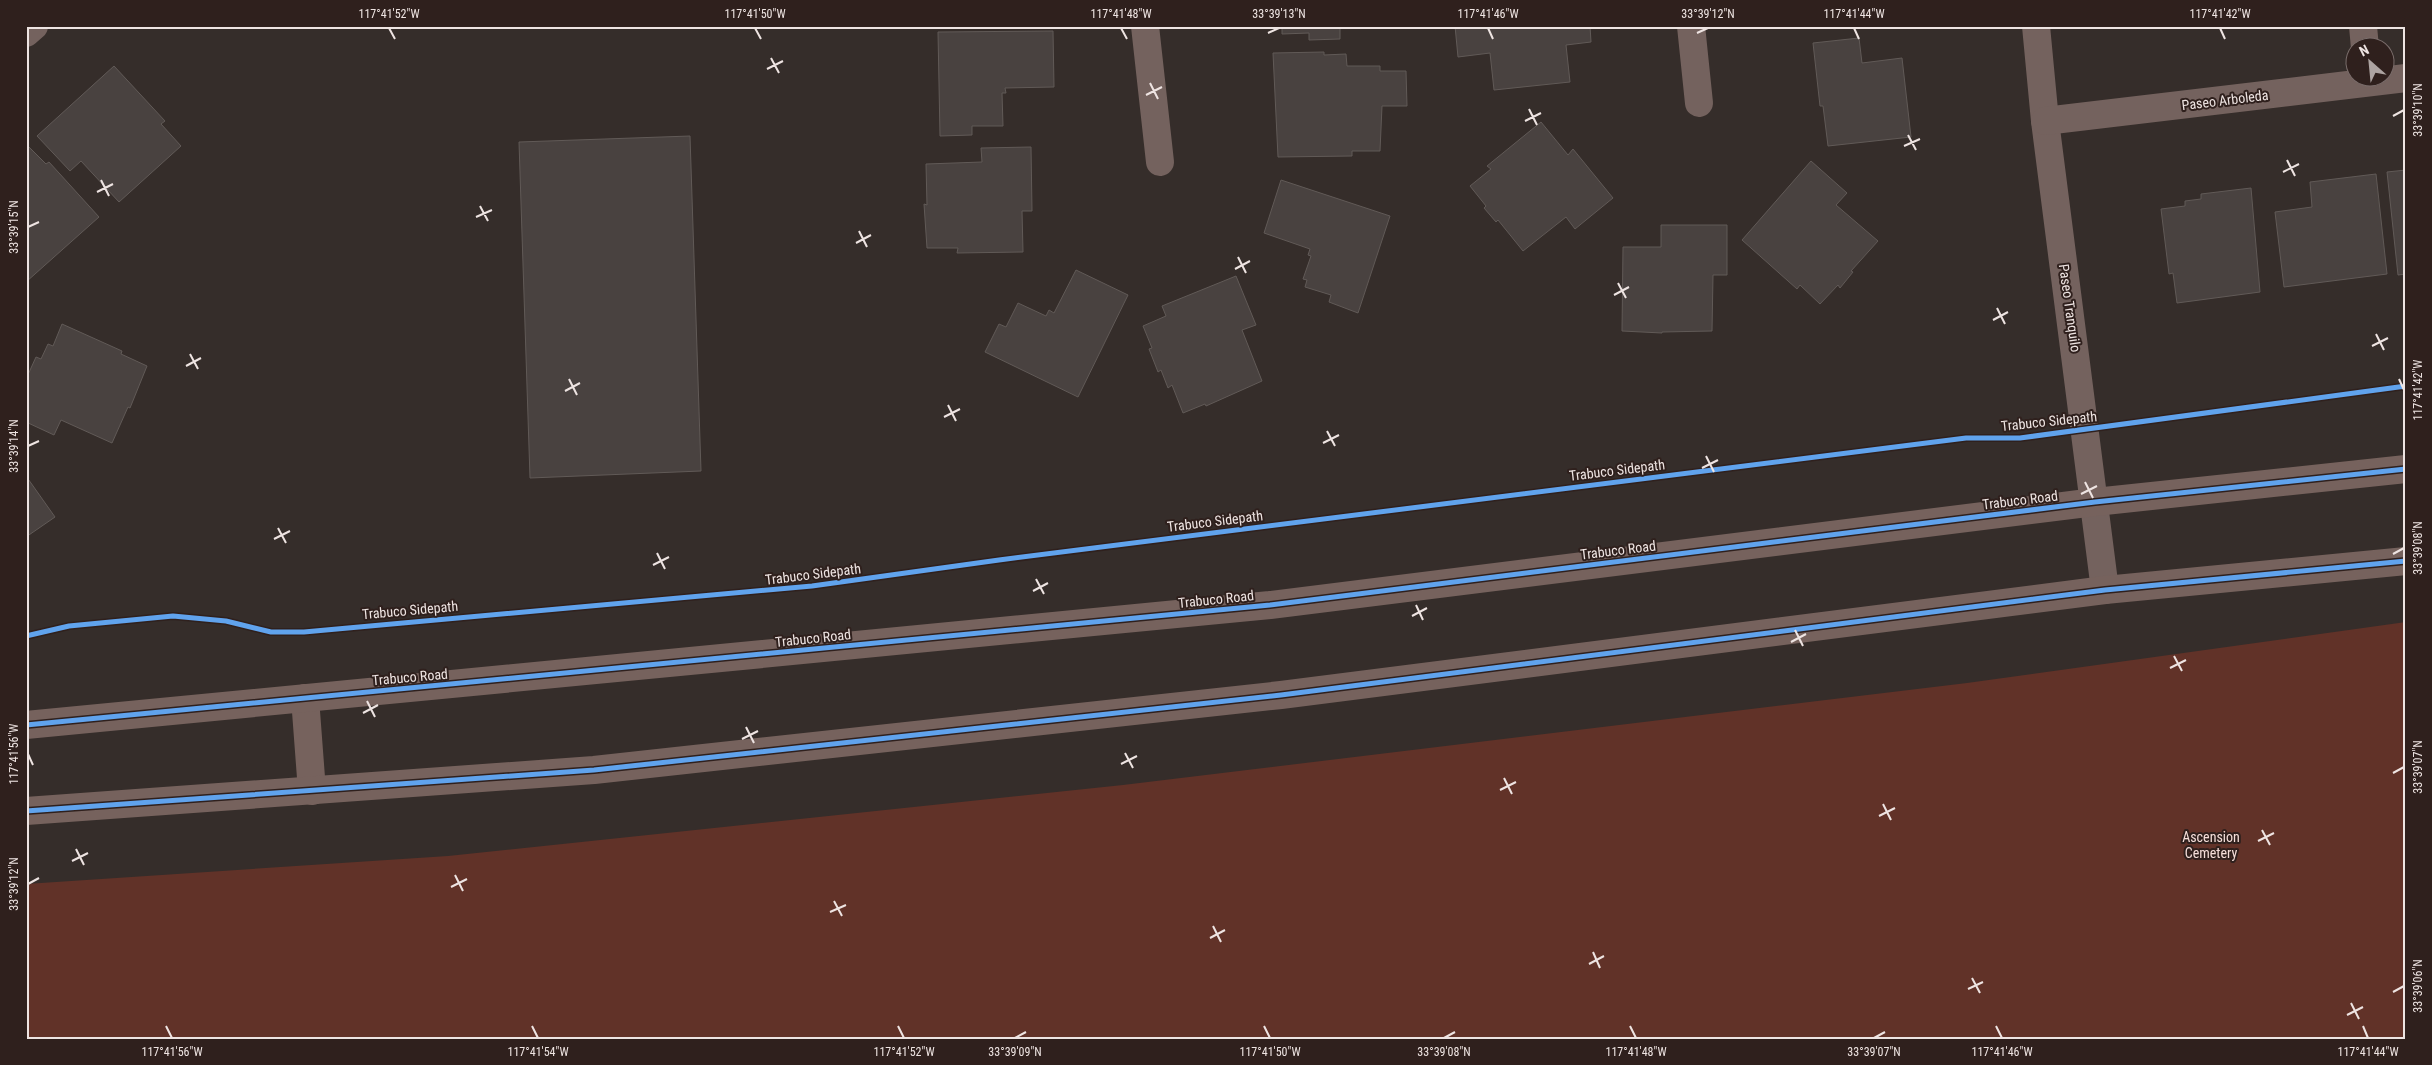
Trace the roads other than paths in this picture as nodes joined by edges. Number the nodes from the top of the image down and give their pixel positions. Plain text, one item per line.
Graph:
1 (34, 26) edge
2 (1145, 26) edge
3 (1691, 26) edge
4 (2036, 26) edge
5 (26, 33) edge
6 (2344, 83) edge
7 (1699, 103) dead end
8 (2045, 121) junction
9 (1160, 162) dead end
10 (2406, 468) edge
11 (2095, 502) junction
12 (2406, 561) edge
13 (2105, 590) junction
14 (305, 698) junction
15 (26, 725) edge
16 (312, 791) junction
17 (26, 811) edge

1 - 5 street
2 - 9 street
3 - 7 street
4 - 8 street, Paseo Tranquilo
6 - 8 street, Paseo Arboleda
8 - 11 street, Paseo Tranquilo
10 - 11 main road, Trabuco Road
11 - 13 street, Paseo Tranquilo
11 - 14 main road, Trabuco Road
12 - 13 main road
13 - 16 main road
14 - 15 main road, Trabuco Road
14 - 16 main road
16 - 17 main road

